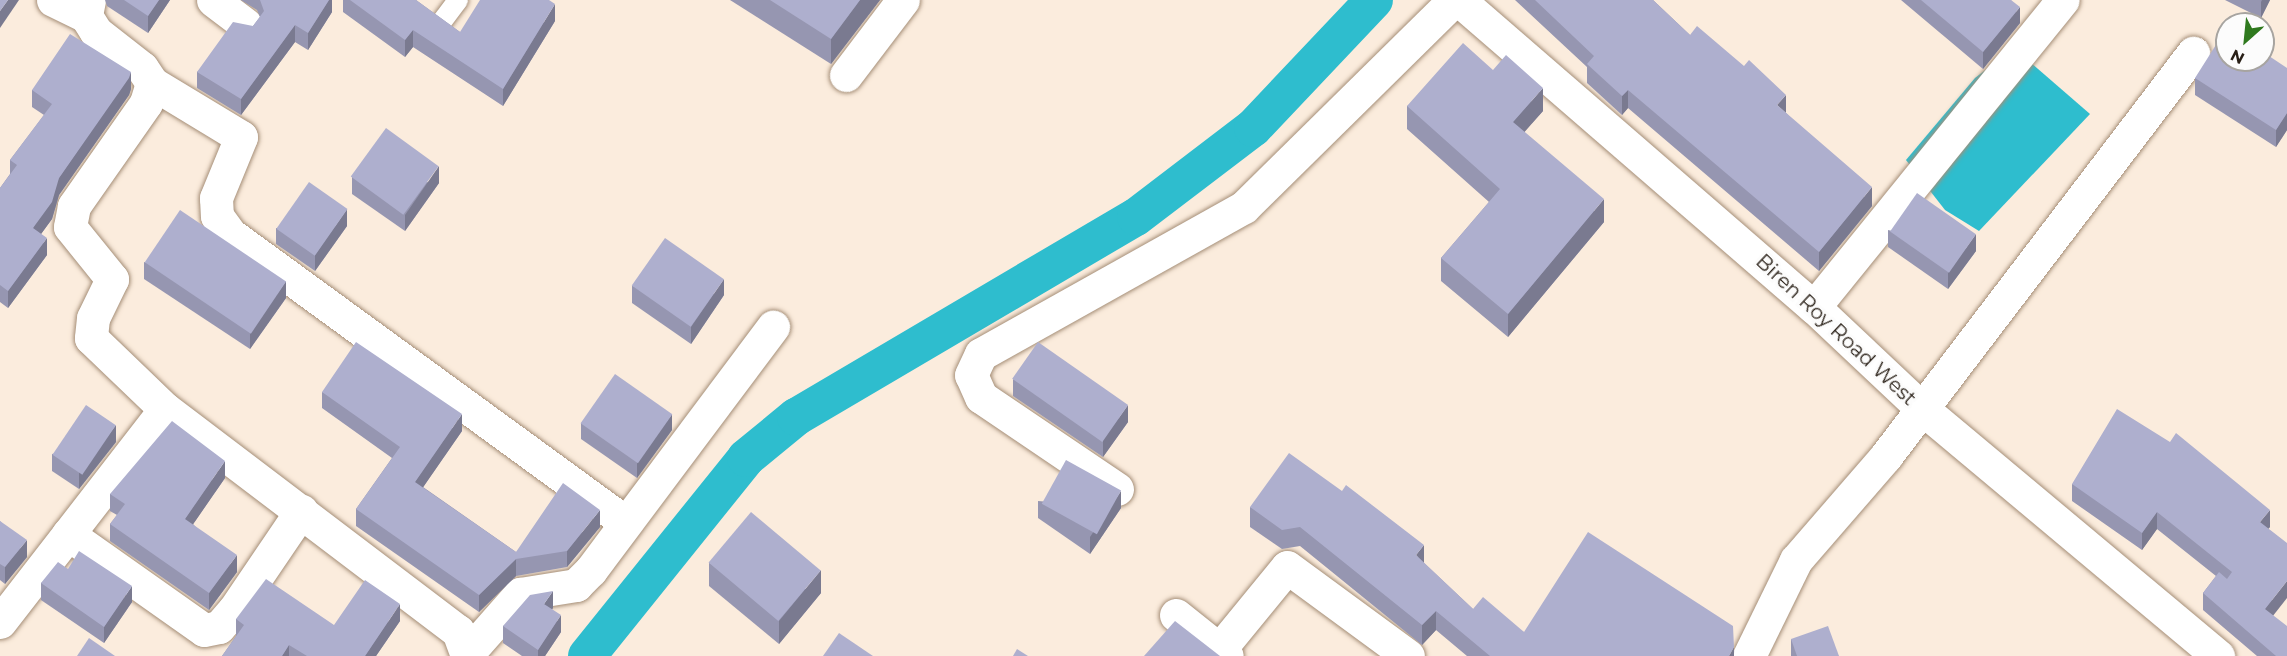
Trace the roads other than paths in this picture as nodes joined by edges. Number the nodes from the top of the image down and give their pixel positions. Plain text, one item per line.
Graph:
1 (53, 0) edge
2 (213, 0) edge
3 (458, 0) edge
4 (903, 0) edge
5 (1454, 0) edge
6 (1459, 0) edge
7 (2063, 0) edge
8 (87, 8) edge
9 (440, 24) edge
10 (246, 25) edge
11 (2193, 53) dead end
12 (846, 75) dead end
13 (152, 83) junction
14 (1815, 307) junction
15 (773, 327) dead end
16 (1919, 406) junction
17 (165, 409) junction
18 (1117, 489) edge
19 (301, 511) junction
20 (624, 521) junction
21 (68, 534) junction
22 (1176, 615) dead end
23 (0, 622) edge
24 (1223, 653) edge
25 (467, 655) edge
26 (1408, 656) edge
27 (1749, 656) edge
28 (2217, 656) edge

1 - 8 street
2 - 10 street
3 - 9 lane
4 - 12 street
5 - 18 street
6 - 14 street, Biren Roy Road West
7 - 14 street
8 - 13 street
11 - 16 street
13 - 17 street
13 - 20 street
14 - 16 street, Biren Roy Road West
15 - 20 street
16 - 27 street
16 - 28 street, Biren Roy Road West
17 - 19 street
17 - 21 street
19 - 21 street
19 - 25 street
20 - 25 street
21 - 23 street
22 - 24 street
24 - 26 street

